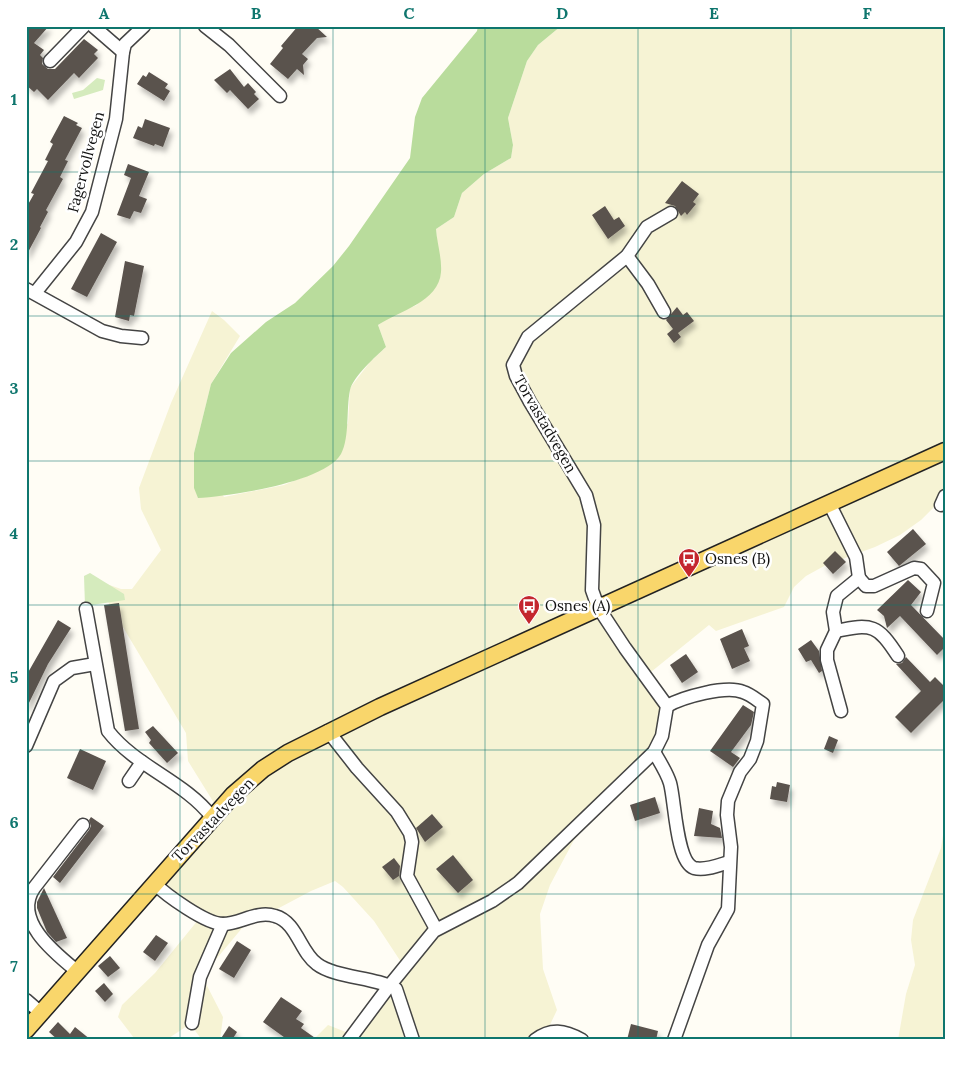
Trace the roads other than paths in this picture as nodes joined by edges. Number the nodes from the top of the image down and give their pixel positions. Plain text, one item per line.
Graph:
1 (84, 26) edge
2 (93, 26) edge
3 (144, 26) edge
4 (205, 26) edge
5 (123, 52) junction
6 (50, 61) dead end
7 (280, 96) dead end
8 (671, 213) dead end
9 (627, 256) junction
10 (30, 291) edge
11 (664, 312) dead end
12 (142, 338) dead end
13 (945, 451) edge
14 (829, 503) junction
15 (859, 578) junction
16 (598, 607) junction
17 (86, 609) dead end
18 (927, 611) dead end
19 (836, 631) junction
20 (898, 656) dead end
21 (95, 664) junction
22 (667, 706) junction
23 (841, 711) dead end
24 (328, 731) junction
25 (26, 746) edge
26 (654, 752) junction
27 (142, 762) junction
28 (129, 781) dead end
29 (212, 817) junction
30 (83, 825) dead end
31 (729, 862) junction
32 (154, 883) junction
33 (223, 924) junction
34 (436, 929) junction
35 (78, 972) junction
36 (390, 985) junction
37 (26, 1000) edge
38 (41, 1013) junction
39 (192, 1023) dead end
40 (26, 1030) edge
41 (349, 1040) edge
42 (413, 1040) edge
43 (535, 1040) edge
44 (582, 1040) edge
45 (674, 1040) edge

1 - 6 street
2 - 5 street
3 - 5 street, Fagervollvegen
4 - 7 street
5 - 10 street, Fagervollvegen
8 - 9 street, Torvastadvegen
9 - 11 street
9 - 16 street, Torvastadvegen
10 - 12 street, Fagervollvegen
13 - 14 main road, Torvastadvegen
14 - 15 street
14 - 16 main road, Torvastadvegen
15 - 18 street
15 - 19 street
16 - 22 street, Torvastadvegen
16 - 24 main road, Torvastadvegen
17 - 21 street
19 - 20 street
19 - 23 street
21 - 25 street
21 - 27 street
22 - 26 street
22 - 31 street
24 - 29 main road, Torvastadvegen
24 - 34 street
26 - 31 street
26 - 34 street
27 - 28 street
27 - 29 street
29 - 32 main road, Torvastadvegen
30 - 35 street
31 - 45 street
32 - 33 street
32 - 35 main road, Torvastadvegen
33 - 36 street
33 - 39 street
34 - 36 street
35 - 38 main road, Torvastadvegen
36 - 41 street
36 - 42 street
37 - 38 street
38 - 40 main road, Torvastadvegen
43 - 44 street

